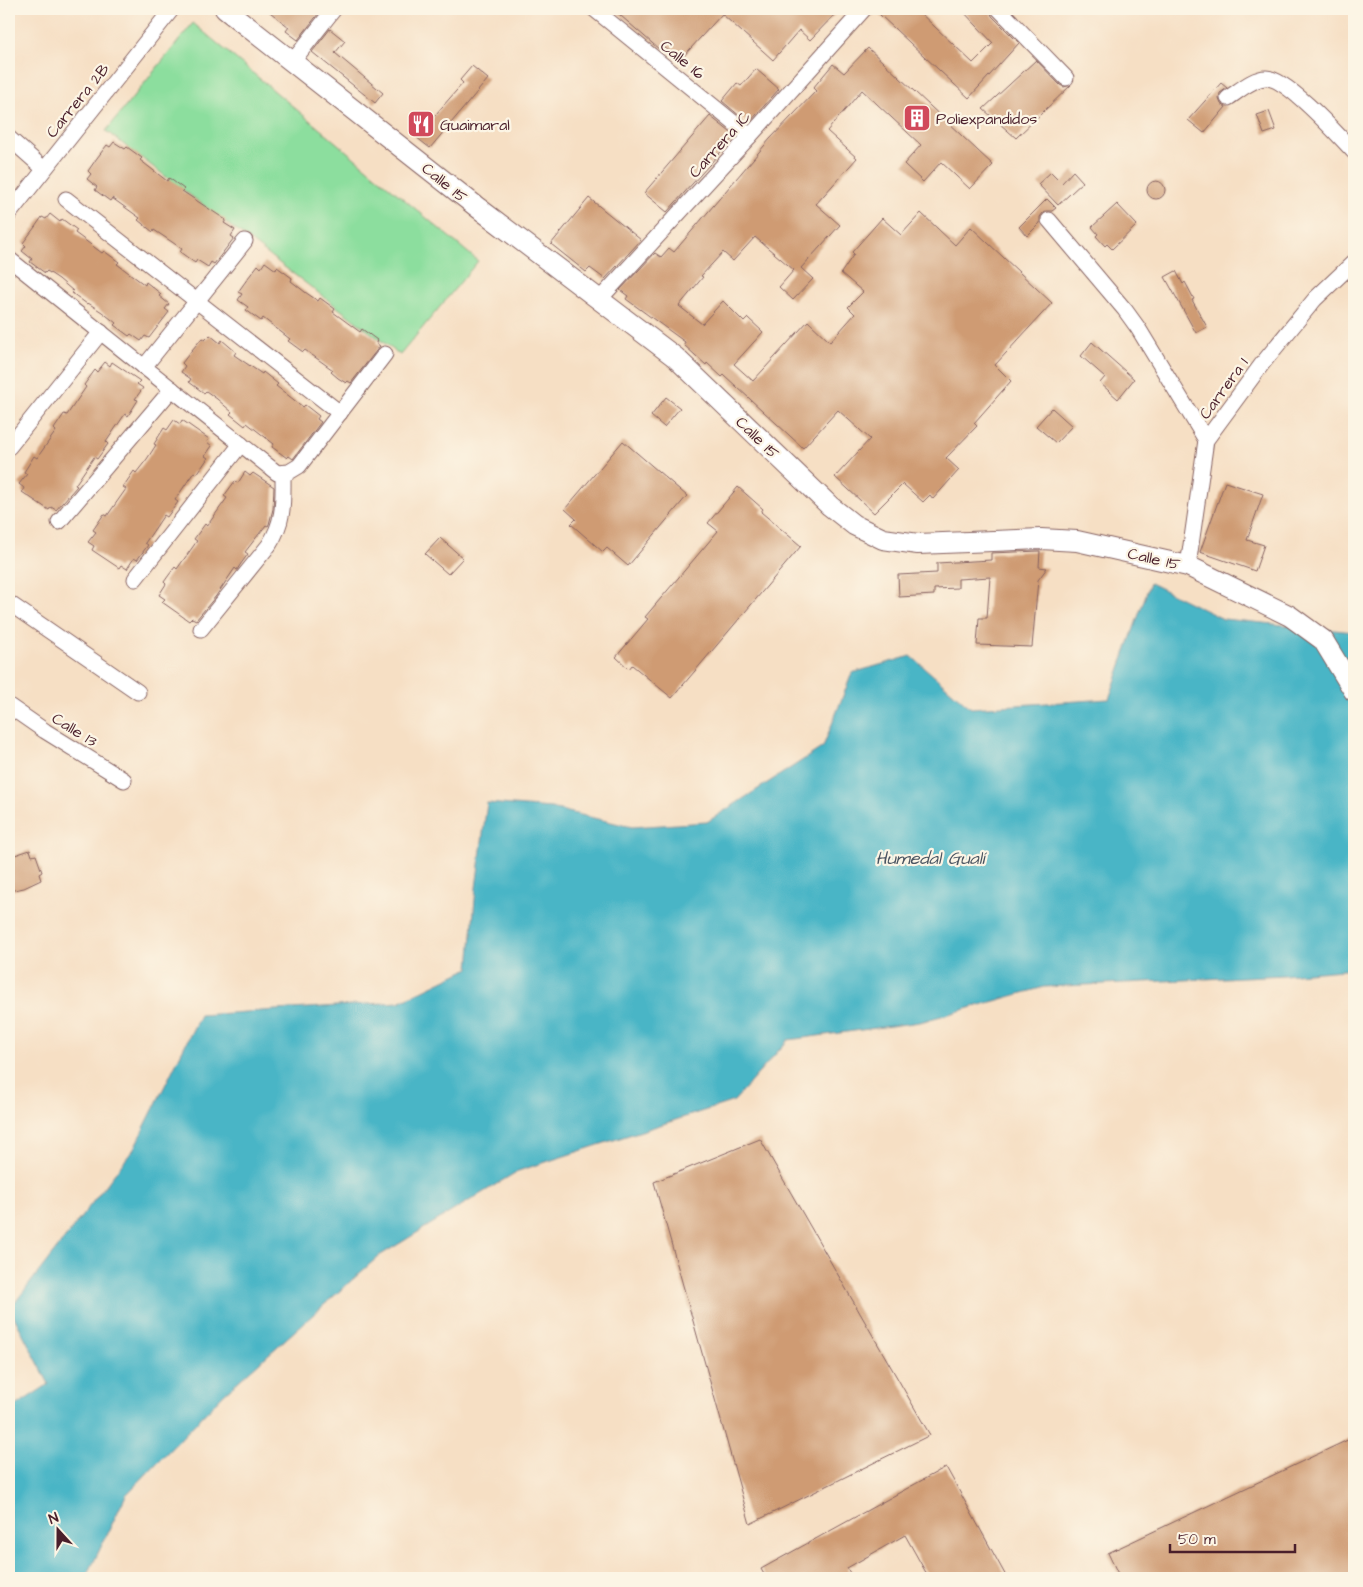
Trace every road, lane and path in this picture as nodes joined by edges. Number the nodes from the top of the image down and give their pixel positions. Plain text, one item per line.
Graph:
1 (172, 9) edge
2 (225, 9) edge
3 (334, 9) edge
4 (594, 9) edge
5 (864, 9) edge
6 (1000, 9) edge
7 (293, 61) junction
8 (1066, 78) dead end
9 (1228, 98) dead end
10 (750, 136) junction
11 (9, 138) edge
12 (1354, 152) edge
13 (44, 169) junction
14 (66, 199) dead end
15 (9, 214) edge
16 (1049, 220) dead end
17 (245, 242) dead end
18 (9, 259) edge
19 (1354, 262) edge
20 (598, 300) junction
21 (197, 301) junction
22 (101, 332) junction
23 (386, 354) dead end
24 (144, 367) junction
25 (172, 389) junction
26 (340, 413) junction
27 (1206, 440) junction
28 (241, 444) junction
29 (9, 447) edge
30 (283, 473) junction
31 (59, 522) dead end
32 (1188, 566) junction
33 (135, 579) dead end
34 (9, 603) edge
35 (201, 629) dead end
36 (1354, 691) edge
37 (138, 692) dead end
38 (9, 706) edge
39 (124, 780) dead end

1 - 13 street, Carrera 2B
2 - 7 street, Calle 15
3 - 7 street
4 - 10 street, Calle 16
5 - 10 street, Carrera 1C
6 - 8 street
7 - 20 street, Calle 15
9 - 12 street
10 - 20 street, Carrera 1C
11 - 13 street
13 - 15 street, Carrera 2B
14 - 21 street
16 - 27 street
17 - 21 street
18 - 22 street
19 - 27 street, Carrera 1
20 - 32 street, Calle 15
21 - 24 street
21 - 26 street
22 - 24 street
22 - 29 street
23 - 26 street
24 - 25 street
25 - 28 street
25 - 31 street
26 - 30 street
27 - 32 street, Carrera 1
28 - 30 street
28 - 33 street
30 - 35 street
32 - 36 street, Calle 15
34 - 37 street
38 - 39 street, Calle 13

